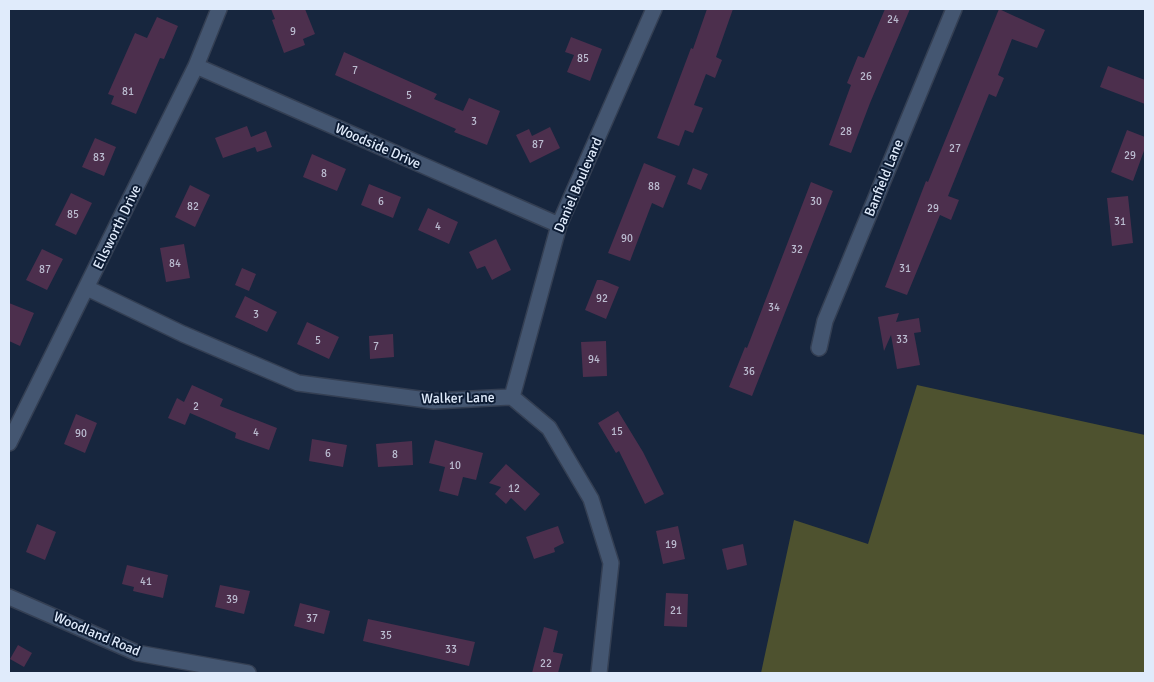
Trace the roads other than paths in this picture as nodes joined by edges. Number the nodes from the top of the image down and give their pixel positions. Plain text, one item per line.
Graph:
1 (219, 9) edge
2 (654, 9) edge
3 (954, 9) edge
4 (196, 66) junction
5 (559, 225) junction
6 (87, 288) junction
7 (819, 348) dead end
8 (512, 397) junction
9 (9, 443) edge
10 (9, 597) edge
11 (248, 673) edge
12 (599, 673) edge

1 - 4 street, Ellsworth Drive
2 - 5 street, Daniel Boulevard
3 - 7 street, Banfield Lane
4 - 5 street, Woodside Drive
4 - 6 street, Ellsworth Drive
5 - 8 street, Daniel Boulevard
6 - 8 street, Walker Lane
6 - 9 street, Ellsworth Drive
8 - 12 street, Walker Lane
10 - 11 street, Woodland Road

